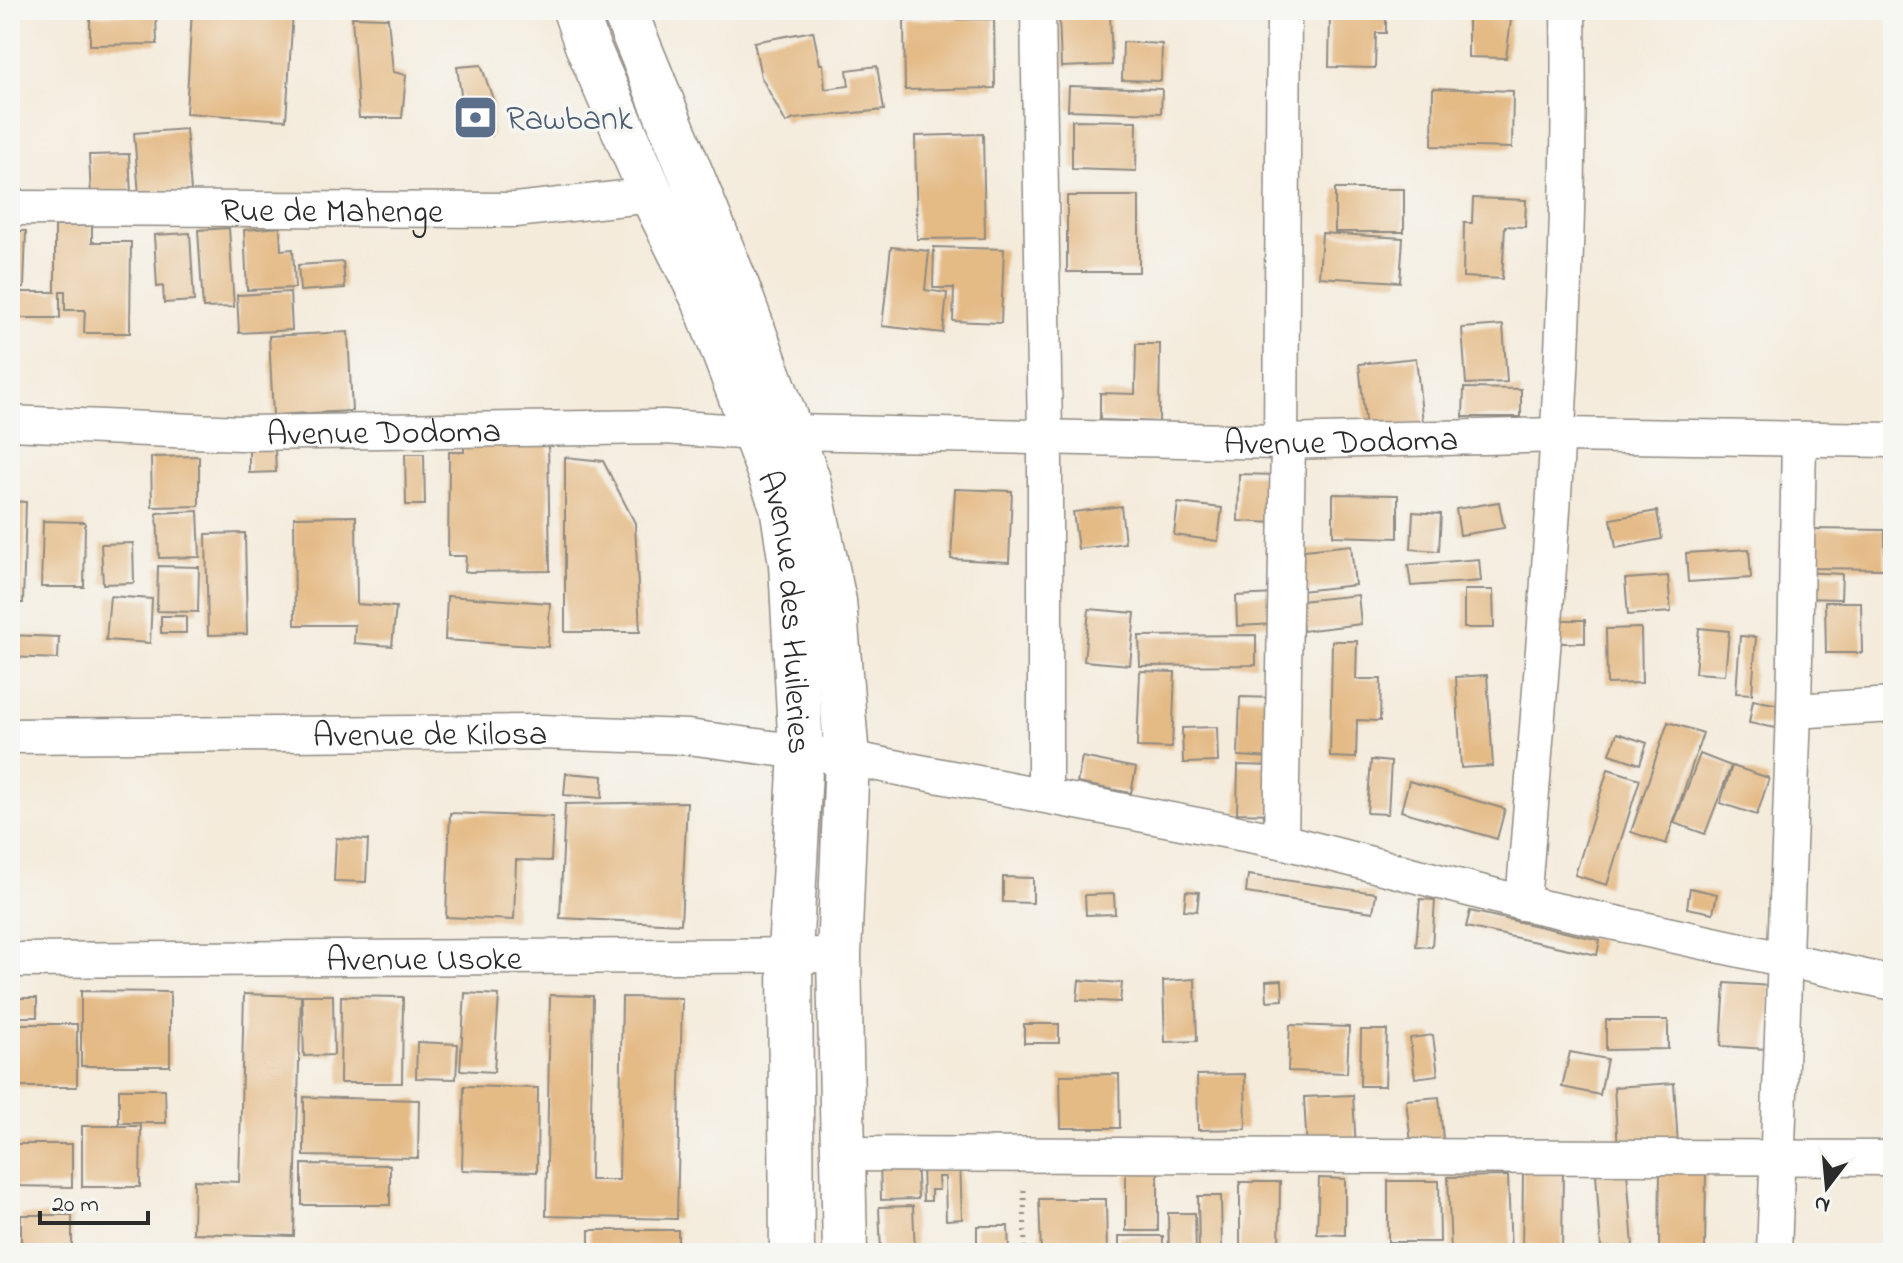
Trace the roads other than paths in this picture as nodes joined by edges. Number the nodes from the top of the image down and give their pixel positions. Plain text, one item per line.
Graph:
1 (575, 10) edge
2 (624, 10) edge
3 (1038, 10) edge
4 (1284, 10) edge
5 (1568, 10) edge
6 (652, 195) junction
7 (10, 208) edge
8 (10, 423) edge
9 (772, 433) junction
10 (1560, 435) junction
11 (1045, 437) junction
12 (1893, 440) edge
13 (1799, 441) junction
14 (1284, 442) junction
15 (1893, 705) edge
16 (1794, 711) junction
17 (10, 736) edge
18 (801, 752) junction
19 (847, 758) junction
20 (1045, 795) junction
21 (1281, 841) junction
22 (1523, 903) junction
23 (790, 954) junction
24 (839, 955) junction
25 (10, 960) edge
26 (1782, 961) junction
27 (1893, 983) edge
28 (846, 1154) junction
29 (1776, 1156) junction
30 (1893, 1158) edge
31 (792, 1253) edge
32 (845, 1253) edge
33 (1774, 1253) edge

1 - 6 main road, Avenue des Huileries
2 - 9 main road, Avenue des Huileries
3 - 11 street
4 - 14 street
5 - 10 street
6 - 7 street, Rue de Mahenge
6 - 9 main road, Avenue des Huileries
8 - 9 street, Avenue Dodoma
9 - 11 street, Avenue Dodoma
9 - 18 main road, Avenue des Huileries
9 - 19 main road, Avenue des Huileries
10 - 13 street, Avenue Dodoma
10 - 14 street, Avenue Dodoma
10 - 22 street
11 - 14 street, Avenue Dodoma
11 - 20 street
12 - 13 street, Avenue Dodoma
13 - 16 street
14 - 21 street
15 - 16 street
16 - 26 street
17 - 18 street, Avenue de Kilosa
18 - 19 street, Avenue de Kilosa
18 - 23 main road, Avenue des Huileries
19 - 20 street, Avenue de Kilosa
19 - 24 main road, Avenue des Huileries
20 - 21 street, Avenue de Kilosa
21 - 22 street, Avenue de Kilosa
22 - 26 street, Avenue de Kilosa
23 - 24 street, Avenue Usoke
23 - 25 street, Avenue Usoke
23 - 31 main road, Avenue des Huileries
24 - 28 main road, Avenue des Huileries
26 - 27 street, Avenue de Kilosa
26 - 29 street
28 - 29 street
28 - 32 main road, Avenue des Huileries
29 - 30 street
29 - 33 street

